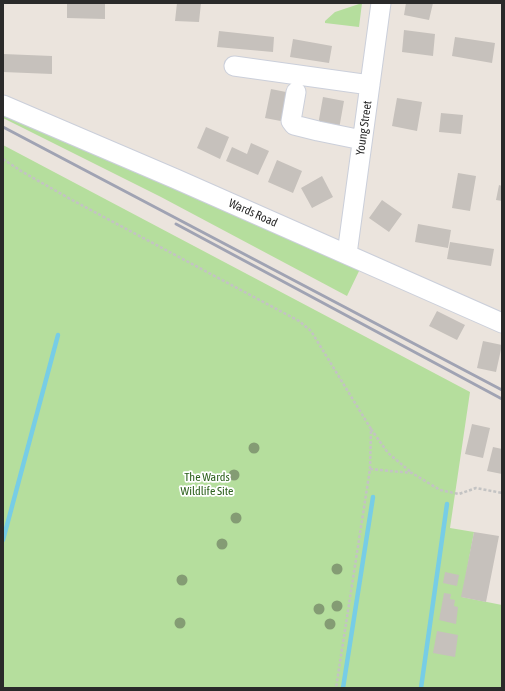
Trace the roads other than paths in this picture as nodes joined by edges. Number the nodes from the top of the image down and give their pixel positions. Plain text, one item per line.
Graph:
1 (381, 3) edge
2 (234, 66) dead end
3 (370, 85) junction
4 (296, 92) dead end
5 (3, 105) edge
6 (362, 140) junction
7 (347, 254) junction
8 (502, 323) edge

1 - 3 street, Young Street
2 - 3 street
3 - 6 street, Young Street
4 - 6 street
5 - 7 street, Wards Road
6 - 7 street, Young Street
7 - 8 street, Wards Road

